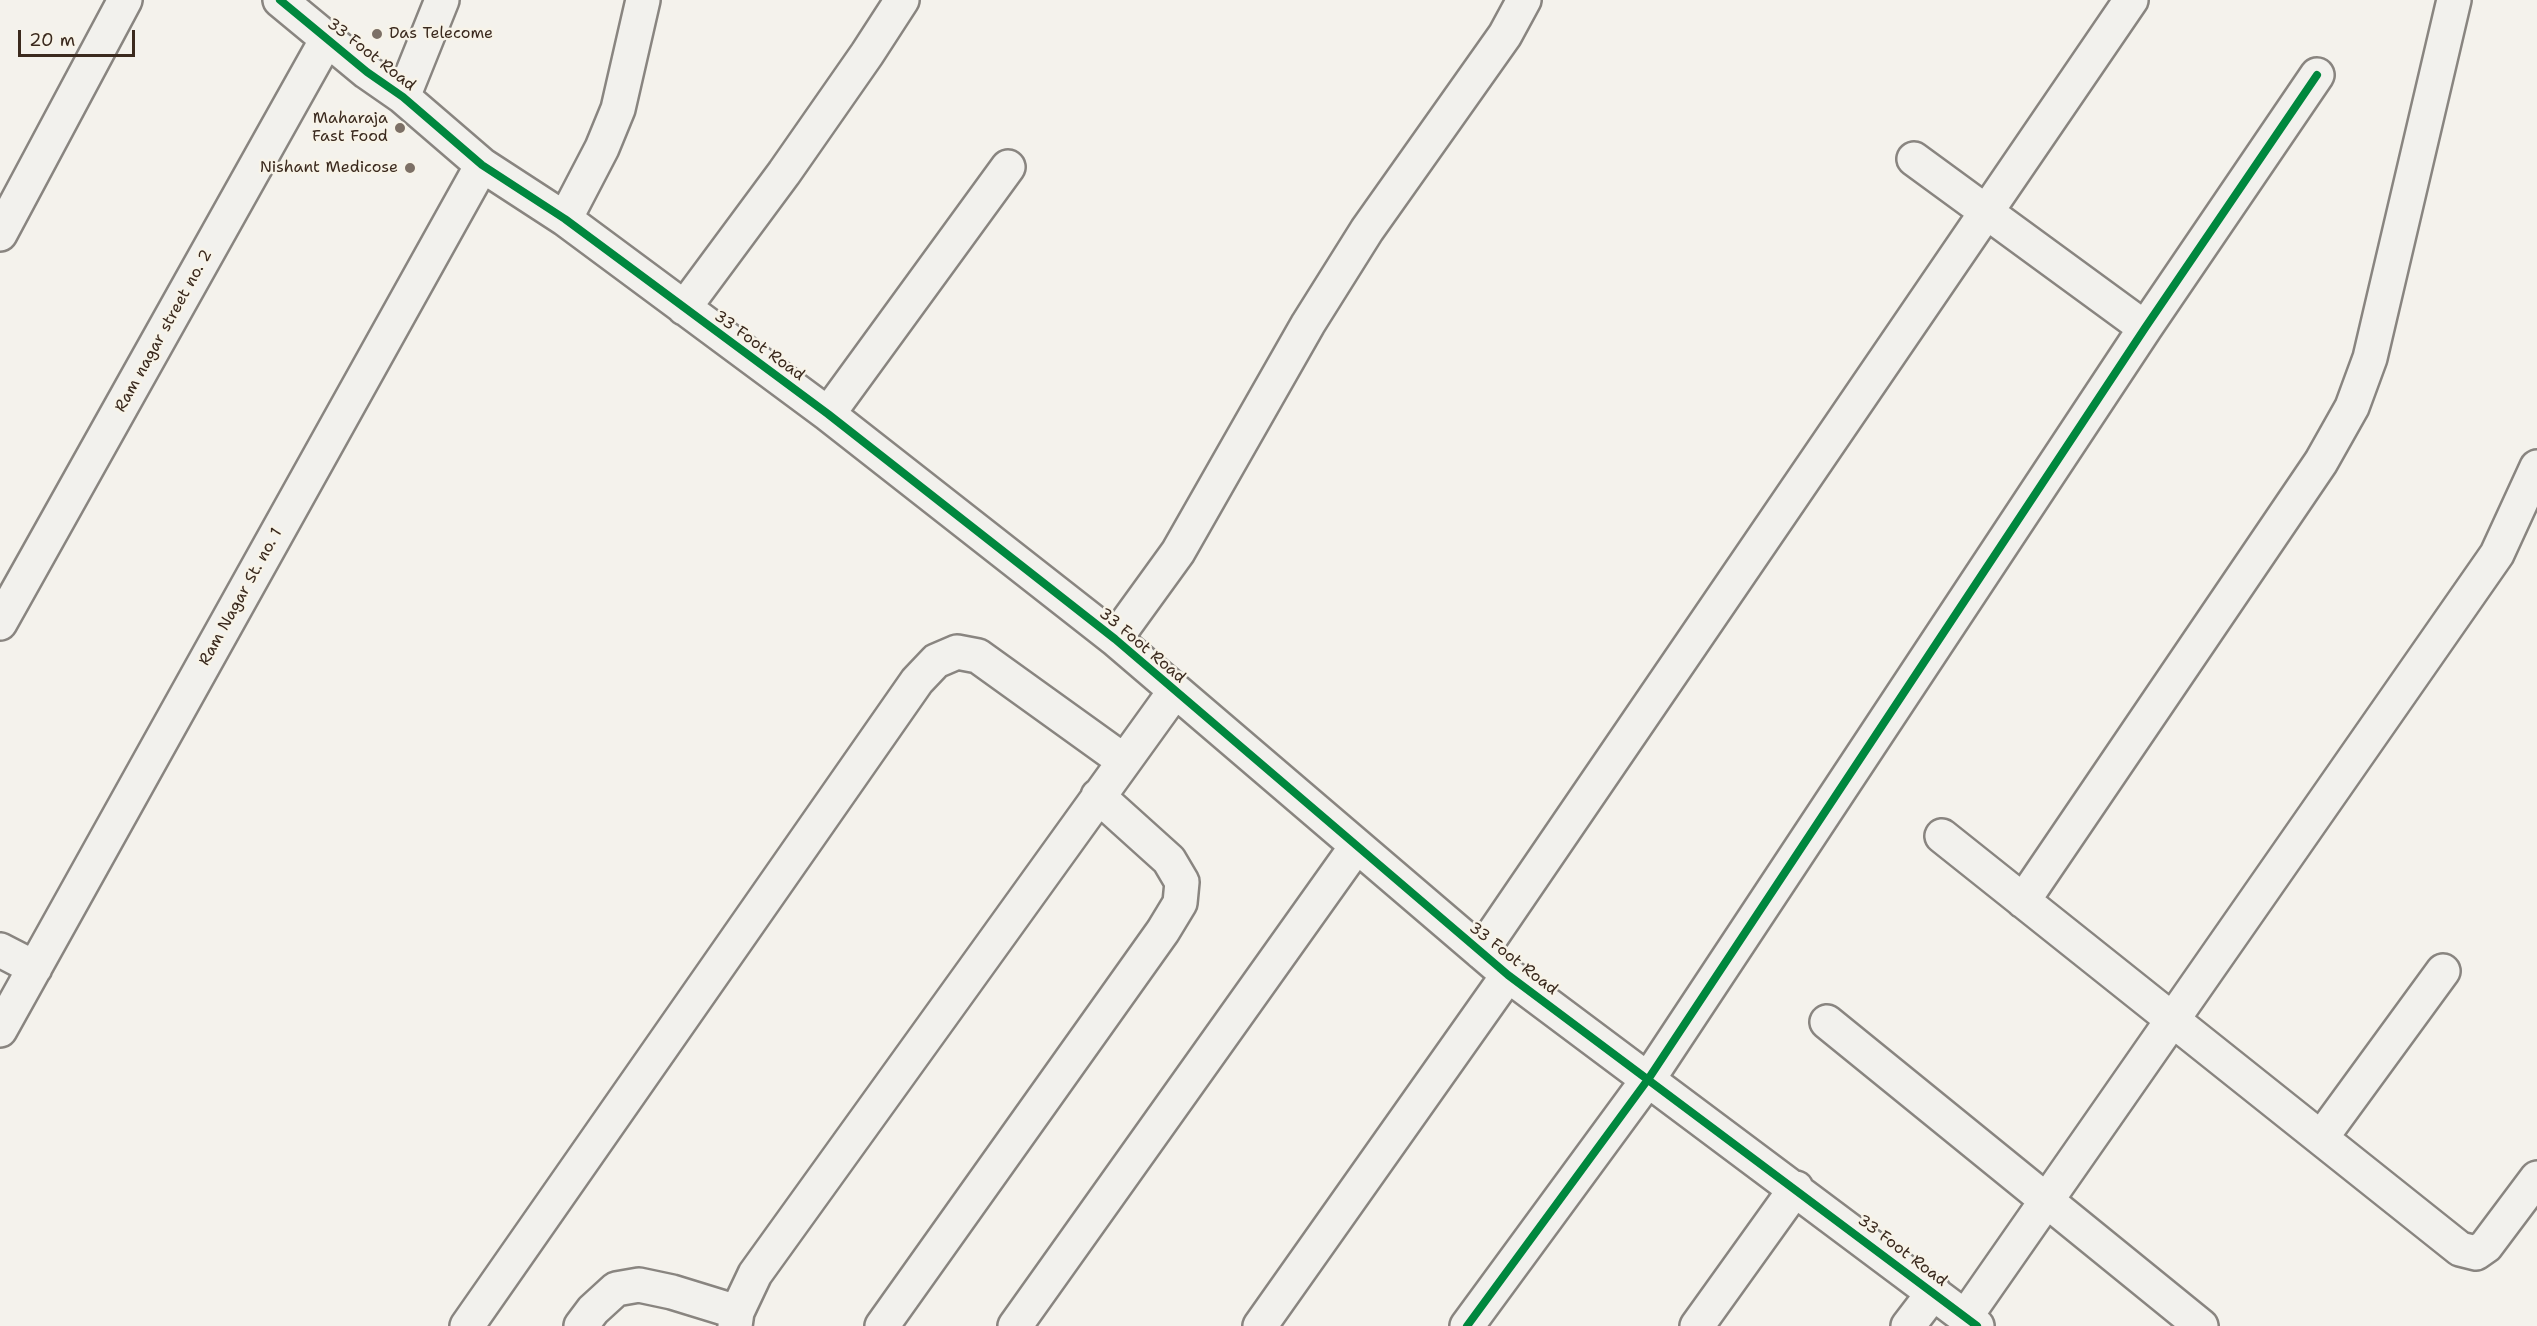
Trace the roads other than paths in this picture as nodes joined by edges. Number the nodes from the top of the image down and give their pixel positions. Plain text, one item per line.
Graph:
1 (125, 0) edge
2 (280, 0) edge
3 (442, 0) edge
4 (643, 0) edge
5 (902, 0) edge
6 (1524, 0) edge
7 (2131, 0) edge
8 (2444, 6) edge
9 (327, 39) junction
10 (2318, 75) dead end
11 (403, 97) junction
12 (1914, 159) dead end
13 (482, 165) junction
14 (1008, 167) dead end
15 (1986, 213) junction
16 (565, 219) junction
17 (0, 234) edge
18 (684, 308) junction
19 (2145, 328) junction
20 (828, 414) junction
21 (2537, 467) edge
22 (0, 623) edge
23 (1115, 639) junction
24 (1175, 691) junction
25 (1124, 761) junction
26 (1098, 796) junction
27 (1942, 836) dead end
28 (1356, 847) junction
29 (2023, 901) junction
30 (0, 950) edge
31 (1482, 952) junction
32 (35, 968) junction
33 (2443, 971) dead end
34 (1508, 975) junction
35 (2172, 1020) junction
36 (1827, 1022) dead end
37 (0, 1030) edge
38 (1649, 1078) junction
39 (2321, 1138) junction
40 (2537, 1178) edge
41 (1796, 1188) junction
42 (2047, 1199) junction
43 (1934, 1292) junction
44 (736, 1319) edge
45 (1972, 1321) edge
46 (467, 1326) edge
47 (581, 1326) edge
48 (882, 1326) edge
49 (1015, 1326) edge
50 (1260, 1326) edge
51 (1467, 1326) edge
52 (1696, 1326) edge
53 (1908, 1326) edge
54 (2201, 1326) edge

1 - 17 street
2 - 9 street, 33 Foot Road
3 - 11 street
4 - 16 street
5 - 18 street
6 - 23 street
7 - 15 street
8 - 29 street
9 - 11 street, 33 Foot Road
9 - 22 street, Ram nagar street no. 2
10 - 19 street
11 - 13 street, 33 Foot Road
12 - 15 street
13 - 16 street, 33 Foot Road
13 - 32 street, Ram Nagar St. no. 1
14 - 20 street
15 - 19 street
15 - 31 street
16 - 18 street, 33 Foot Road
18 - 20 street, 33 Foot Road
19 - 38 street
20 - 23 street, 33 Foot Road
21 - 35 street
23 - 24 street, 33 Foot Road
24 - 25 street
24 - 28 street, 33 Foot Road
25 - 26 street
25 - 46 street
26 - 44 street
26 - 48 street
27 - 29 street
28 - 31 street, 33 Foot Road
28 - 49 street
29 - 35 street
30 - 32 street
31 - 34 street, 33 Foot Road
32 - 37 street, Ram Nagar St. no. 1
33 - 39 street
34 - 38 street, 33 Foot Road
34 - 50 street
35 - 39 street
35 - 42 street
36 - 42 street
38 - 41 street, 33 Foot Road
38 - 51 street
39 - 40 street
41 - 43 street, 33 Foot Road
41 - 52 street
42 - 45 street
42 - 54 street
43 - 45 street, 33 Foot Road
43 - 53 street
44 - 47 street

